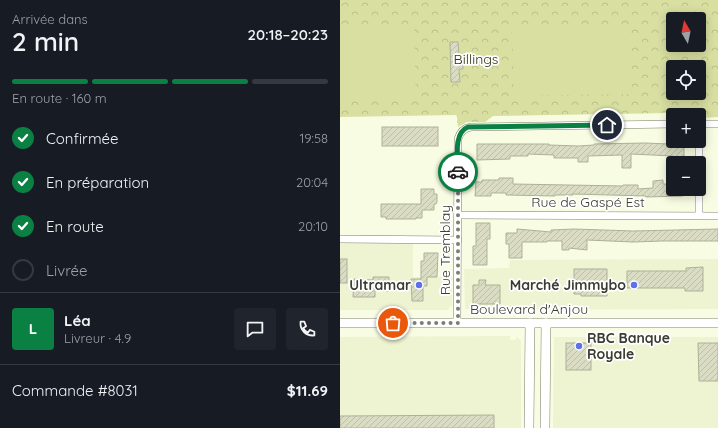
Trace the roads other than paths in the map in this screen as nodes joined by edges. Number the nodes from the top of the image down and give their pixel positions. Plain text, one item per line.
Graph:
1 (666, 124) edge
2 (706, 124) edge
3 (718, 124) edge
4 (699, 196) edge
5 (458, 215) junction
6 (699, 216) junction
7 (718, 216) edge
8 (340, 239) edge
9 (458, 240) junction
10 (340, 323) edge
11 (458, 323) junction
12 (530, 323) junction
13 (546, 323) junction
14 (718, 323) edge
15 (529, 401) junction
16 (545, 401) junction
17 (529, 428) edge
18 (545, 428) edge

1 - 5 street, Rue Tremblay
2 - 3 street
4 - 6 street
5 - 6 street, Rue de Gaspé Est
5 - 9 street, Rue Tremblay
6 - 7 street, Rue de Gaspé Est
8 - 9 street
9 - 11 street, Rue Tremblay
10 - 11 street, Boulevard d'Anjou
11 - 12 street, Boulevard d'Anjou
12 - 13 street, Boulevard d'Anjou
12 - 15 street
13 - 14 street, Boulevard d'Anjou
13 - 16 street
15 - 16 street
15 - 17 street
16 - 18 street

